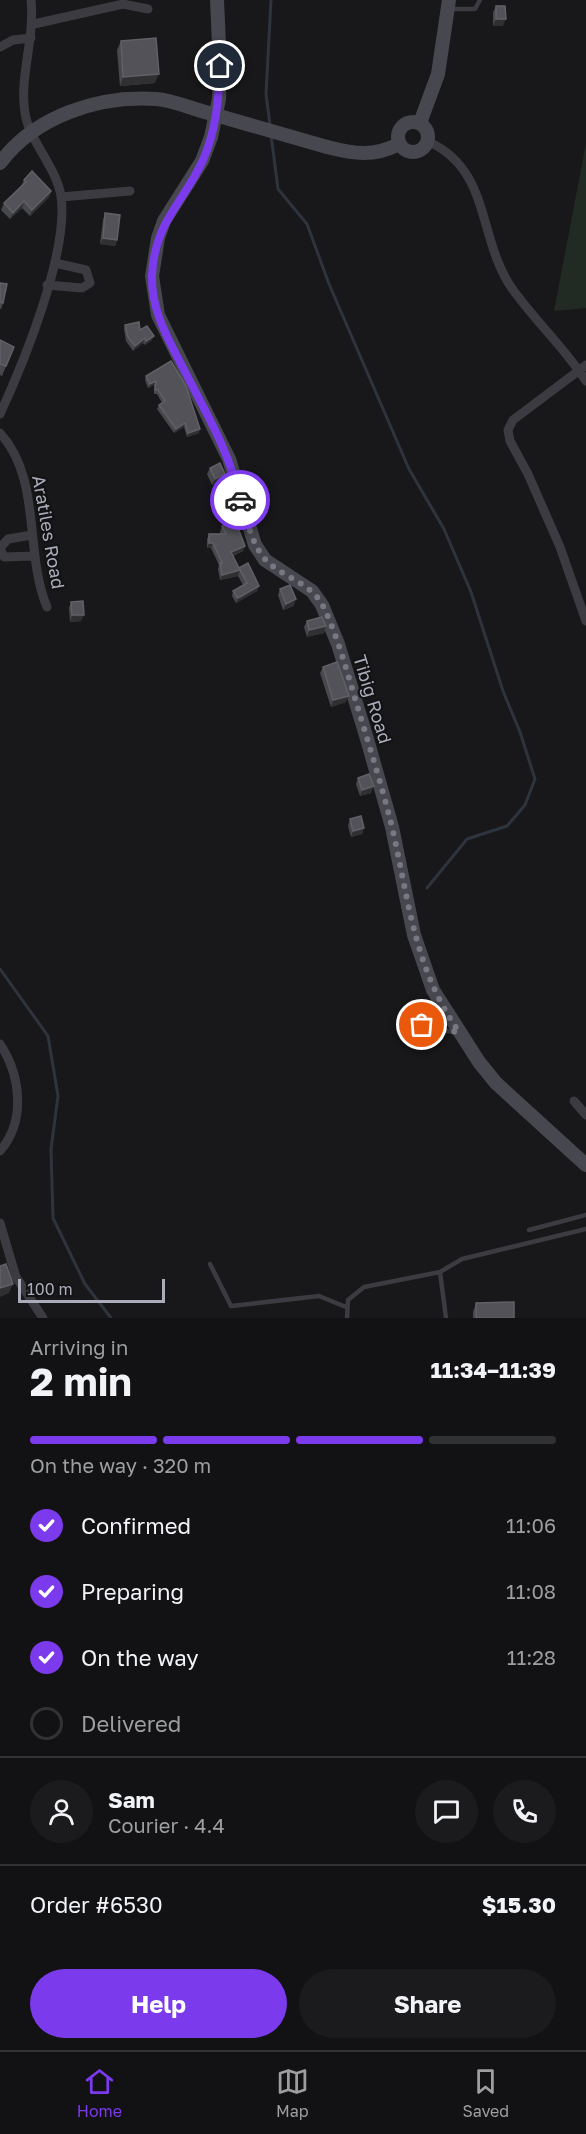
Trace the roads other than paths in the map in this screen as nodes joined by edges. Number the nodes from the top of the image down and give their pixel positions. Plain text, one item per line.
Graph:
1 (31, 0) edge
2 (217, 0) edge
3 (480, 0) edge
4 (122, 2) edge
5 (448, 4) edge
6 (148, 9) dead end
7 (34, 24) junction
8 (31, 39) junction
9 (0, 47) edge
10 (420, 123) junction
11 (32, 131) junction
12 (428, 141) junction
13 (399, 144) junction
14 (0, 163) edge
15 (130, 191) dead end
16 (61, 197) junction
17 (55, 263) junction
18 (47, 285) junction
19 (582, 367) edge
20 (586, 381) edge
21 (0, 414) edge
22 (0, 433) edge
23 (32, 535) junction
24 (34, 556) junction
25 (47, 606) dead end
26 (586, 621) edge
27 (422, 1025) dead end
28 (459, 1032) junction
29 (0, 1044) edge
30 (574, 1101) dead end
31 (586, 1115) edge
32 (0, 1151) edge
33 (586, 1165) edge
34 (586, 1215) edge
35 (0, 1223) edge
36 (586, 1229) edge
37 (529, 1230) dead end
38 (210, 1264) dead end
39 (440, 1272) junction
40 (346, 1307) junction
41 (43, 1318) edge
42 (347, 1318) edge
43 (446, 1318) edge

1 - 7 street
2 - 28 main road, Tibig Road
3 - 5 lane
4 - 6 street
4 - 7 street
5 - 10 main road
7 - 8 street
8 - 9 street
8 - 11 street
10 - 12 main road
10 - 13 main road
11 - 13 main road, bridge
11 - 14 main road
11 - 16 street
12 - 13 main road
12 - 19 street
15 - 16 street
16 - 17 street
17 - 18 street
17 - 18 street
18 - 21 street
19 - 20 street
19 - 26 street
22 - 23 street, Aratiles Road
23 - 24 street, Aratiles Road
23 - 24 street
24 - 25 street, Aratiles Road
27 - 28 lane
28 - 33 main road, Tibig Road
29 - 32 street
30 - 31 street
34 - 37 lane
35 - 41 street
36 - 39 lane
38 - 40 lane
39 - 40 lane
39 - 43 lane
40 - 42 lane

